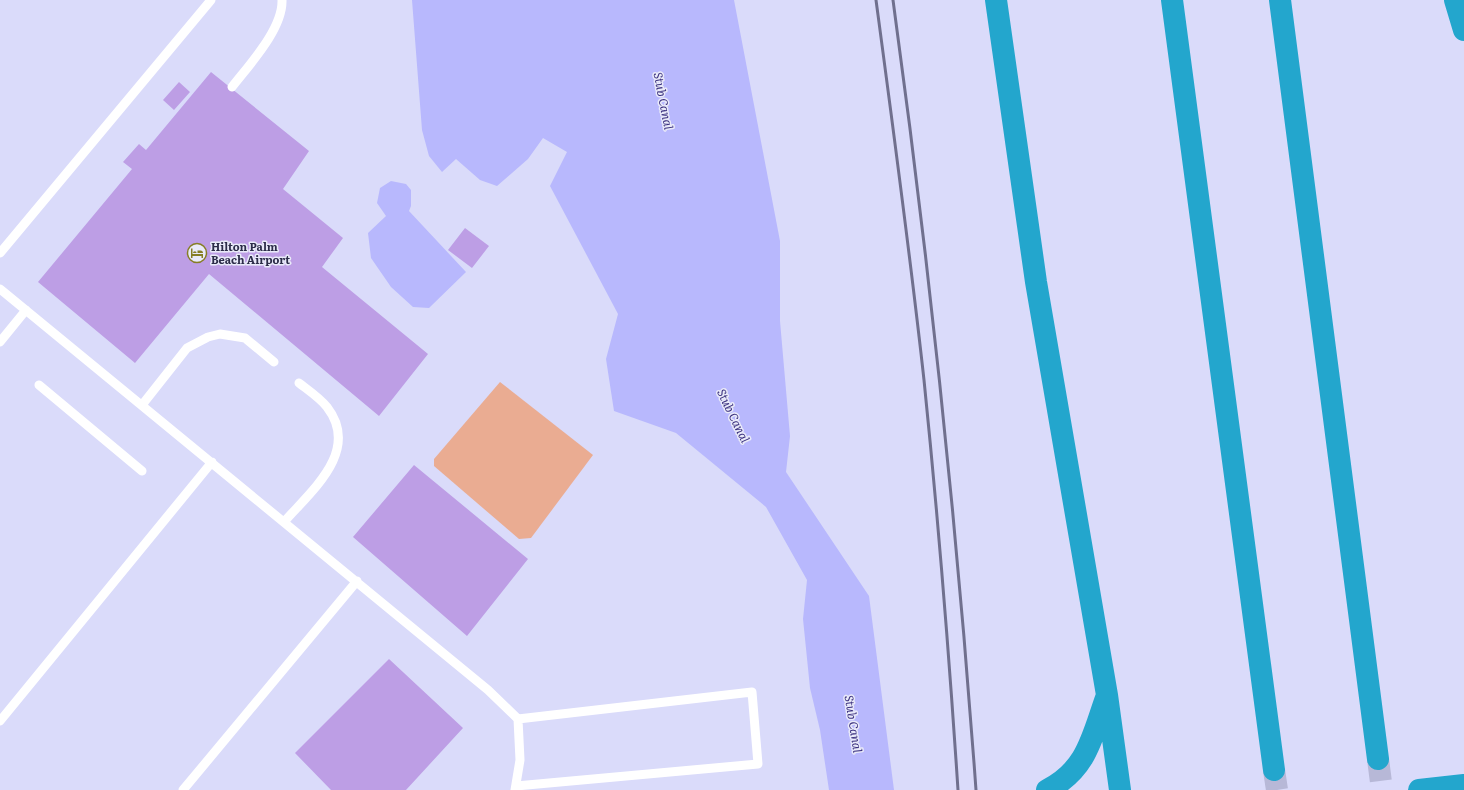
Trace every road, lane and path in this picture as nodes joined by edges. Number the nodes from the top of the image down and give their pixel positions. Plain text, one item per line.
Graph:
1 (211, 0) edge
2 (282, 0) edge
3 (996, 0) edge
4 (1163, 0) edge
5 (1172, 0) edge
6 (1280, 0) edge
7 (1455, 0) edge
8 (1464, 30) edge
9 (1179, 57) junction
10 (232, 87) dead end
11 (0, 253) edge
12 (0, 289) edge
13 (26, 310) junction
14 (0, 342) edge
15 (274, 362) dead end
16 (299, 382) dead end
17 (39, 385) dead end
18 (142, 405) junction
19 (212, 462) junction
20 (142, 471) dead end
21 (284, 522) junction
22 (357, 582) junction
23 (1107, 695) junction
24 (518, 720) junction
25 (0, 721) edge
26 (1378, 759) tunnel mouth
27 (1274, 770) tunnel mouth
28 (1464, 785) edge
29 (516, 788) edge
30 (1048, 789) edge
31 (183, 790) edge
32 (1120, 790) edge
33 (1419, 790) edge

1 - 11 lane
2 - 10 lane
3 - 23 highway
4 - 9 highway
5 - 9 highway
6 - 26 highway
7 - 8 highway
9 - 27 highway
12 - 13 lane
13 - 14 lane
13 - 18 lane
15 - 18 lane
16 - 21 lane
17 - 20 lane
18 - 19 lane
19 - 21 lane
19 - 25 lane
21 - 22 lane
22 - 24 lane
22 - 31 lane
23 - 30 highway
23 - 32 highway
24 - 29 lane
24 - 29 lane
28 - 33 highway

